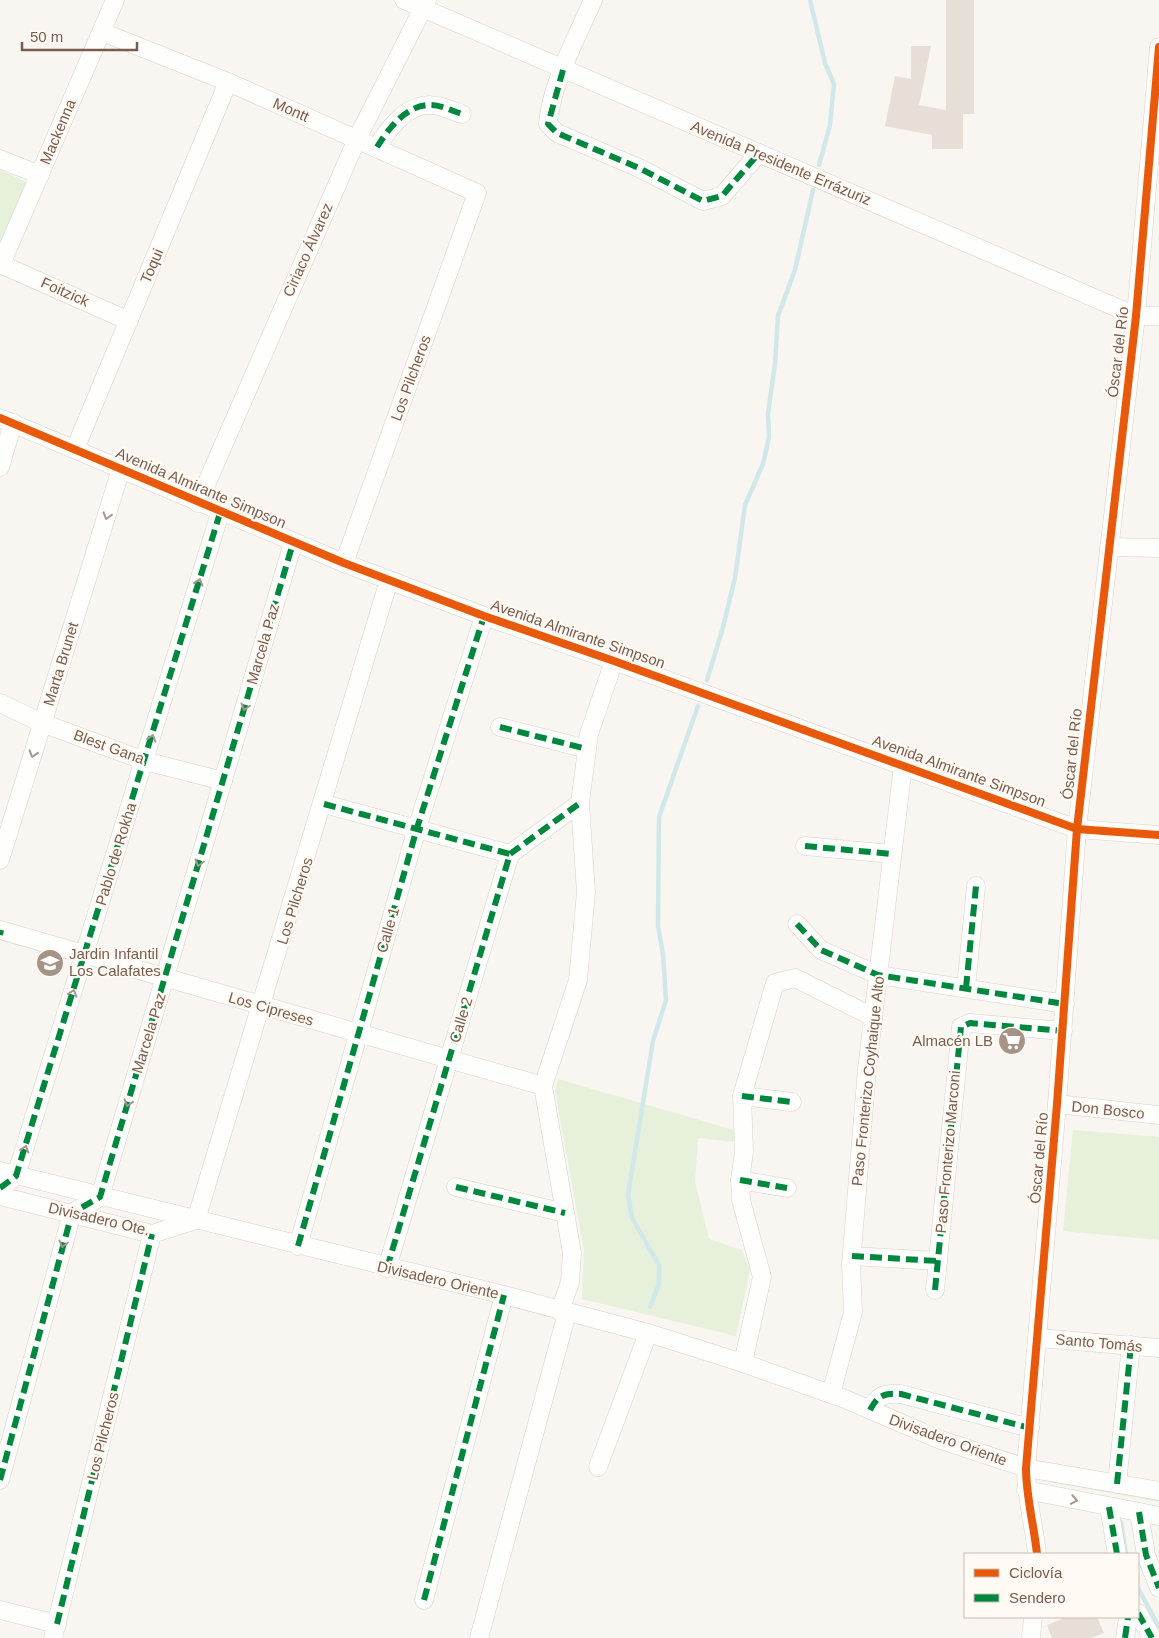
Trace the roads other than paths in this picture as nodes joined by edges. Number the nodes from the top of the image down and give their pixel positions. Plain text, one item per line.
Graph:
1 (116, 0) edge
2 (404, 0) edge
3 (592, 0) edge
4 (425, 4) edge
5 (102, 32) junction
6 (1159, 47) edge
7 (563, 70) junction
8 (228, 82) junction
9 (1156, 95) edge
10 (462, 114) dead end
11 (357, 139) junction
12 (376, 147) junction
13 (759, 153) junction
14 (0, 158) edge
15 (40, 174) junction
16 (477, 194) joint
17 (0, 264) edge
18 (1136, 316) junction
19 (1159, 316) edge
20 (129, 321) junction
21 (6, 421) edge
22 (75, 448) junction
23 (0, 467) edge
24 (122, 469) junction
25 (198, 503) junction
26 (220, 513) junction
27 (293, 543) junction
28 (1108, 548) junction
29 (1159, 548) edge
30 (344, 563) junction
31 (390, 580) junction
32 (484, 616) junction
33 (614, 660) junction
34 (0, 703) edge
35 (42, 723) junction
36 (500, 727) dead end
37 (587, 749) junction
38 (145, 761) junction
39 (903, 765) junction
40 (223, 781) junction
41 (580, 803) junction
42 (324, 804) junction
43 (417, 828) junction
44 (1077, 830) junction
45 (1159, 835) edge
46 (804, 846) dead end
47 (510, 854) junction
48 (892, 854) junction
49 (0, 860) edge
50 (976, 886) dead end
51 (797, 924) dead end
52 (0, 932) edge
53 (85, 954) junction
54 (878, 974) junction
55 (165, 978) junction
56 (966, 988) junction
57 (1065, 1004) junction
58 (263, 1007) junction
59 (873, 1017) junction
60 (1063, 1031) junction
61 (358, 1034) junction
62 (448, 1061) junction
63 (543, 1086) junction
64 (742, 1096) junction
65 (792, 1102) dead end
66 (1057, 1104) junction
67 (1159, 1115) edge
68 (8, 1174) edge
69 (740, 1180) junction
70 (456, 1187) dead end
71 (0, 1188) edge
72 (786, 1188) dead end
73 (0, 1196) edge
74 (100, 1196) junction
75 (72, 1213) junction
76 (565, 1213) junction
77 (196, 1220) junction
78 (152, 1234) junction
79 (298, 1246) junction
80 (852, 1256) junction
81 (938, 1261) junction
82 (387, 1268) junction
83 (935, 1290) dead end
84 (504, 1295) junction
85 (564, 1312) junction
86 (648, 1333) junction
87 (1038, 1338) junction
88 (1131, 1346) junction
89 (1159, 1348) edge
90 (743, 1363) junction
91 (831, 1394) junction
92 (870, 1410) junction
93 (1030, 1428) junction
94 (598, 1467) dead end
95 (1026, 1468) junction
96 (0, 1480) edge
97 (1117, 1484) junction
98 (1026, 1490) junction
99 (1159, 1491) edge
100 (1109, 1507) junction
101 (1139, 1512) junction
102 (1159, 1516) edge
103 (1037, 1553) edge
104 (1117, 1553) edge
105 (1159, 1588) edge
106 (424, 1600) dead end
107 (0, 1610) edge
108 (1139, 1615) edge
109 (1033, 1618) edge
110 (1128, 1618) edge
111 (55, 1631) edge
112 (479, 1638) edge
113 (1031, 1638) edge
114 (1125, 1638) edge
115 (1152, 1638) edge

1 - 5 street, Mackenna
2 - 4 street, Avenida Presidente Errázuriz
3 - 7 street
4 - 7 street, Avenida Presidente Errázuriz
4 - 11 street, Ciriaco Álvarez
5 - 8 street, Montt
5 - 15 street, Mackenna
6 - 9 street, Óscar del Río
7 - 13 street, Avenida Presidente Errázuriz
7 - 13 street
8 - 11 street, Montt
8 - 20 street, Toqui
9 - 18 street, Óscar del Río
10 - 12 street
11 - 12 street, Montt
11 - 25 street, Ciriaco Álvarez
12 - 16 street, Montt
13 - 18 street, Avenida Presidente Errázuriz
14 - 15 street
15 - 17 street, Mackenna
16 - 30 street, Los Pilcheros
17 - 20 street, Foitzick
18 - 19 street, Avenida Presidente Errázuriz
18 - 28 street, Óscar del Río
20 - 22 street, Toqui
21 - 22 street, Avenida Almirante Simpson
21 - 23 street
22 - 24 street, Avenida Almirante Simpson
24 - 25 street, Avenida Almirante Simpson
24 -> 35 street, Marta Brunet
25 - 26 street, Avenida Almirante Simpson
26 - 27 street, Avenida Almirante Simpson
38 -> 26 street, Pablo de Rokha
27 - 30 street, Avenida Almirante Simpson
27 -> 40 street, Marcela Paz
28 - 29 street
28 - 44 street, Óscar del Río
30 - 31 street, Avenida Almirante Simpson
31 - 32 street, Avenida Almirante Simpson
31 - 42 street, Los Pilcheros
32 - 33 street, Avenida Almirante Simpson
32 - 43 street, Calle 1
33 - 37 street
33 - 39 street, Avenida Almirante Simpson
34 - 35 street, Blest Gana
35 - 38 street, Blest Gana
35 -> 49 street, Marta Brunet
36 - 37 street
37 - 41 street
38 - 40 street, Blest Gana
38 - 53 street, Pablo de Rokha
39 - 44 street, Avenida Almirante Simpson
39 - 48 street, Paso Fronterizo Coyhaique Alto
40 -> 55 street, Marcela Paz
41 - 47 street
41 - 63 street
42 - 43 street
42 - 58 street, Los Pilcheros
43 - 47 street
43 - 61 street, Calle 1
44 - 45 street, Avenida Almirante Simpson
44 - 57 street, Óscar del Río
46 - 48 street
47 - 62 street, Calle 2
48 - 54 street, Paso Fronterizo Coyhaique Alto
50 - 56 street
51 - 54 street
52 - 53 street, Los Cipreses
53 - 55 street, Los Cipreses
68 -> 53 street, Pablo de Rokha
54 - 56 street
54 - 59 street, Paso Fronterizo Coyhaique Alto
55 - 58 street, Los Cipreses
55 -> 74 street, Marcela Paz
56 - 57 street
57 - 60 street, Óscar del Río
58 - 61 street, Los Cipreses
58 - 77 street, Los Pilcheros
59 - 64 street
59 - 80 street, Paso Fronterizo Coyhaique Alto
60 - 66 street, Óscar del Río
60 - 81 street, Paso Fronterizo Marconi
61 - 62 street, Los Cipreses
61 - 79 street, Calle 1
62 - 63 street, Los Cipreses
62 - 82 street, Calle 2
63 - 76 street
64 - 65 street
64 - 69 street
66 - 67 street, Don Bosco
66 - 87 street, Óscar del Río
68 - 71 street
68 - 74 street, Divisadero Oriente
69 - 72 street
69 - 90 street
70 - 76 street
73 - 75 street, Divisadero Ote.
74 - 75 street
74 - 77 street, Divisadero Oriente
75 - 78 street, Divisadero Ote.
75 -> 96 street
76 - 85 street
77 - 78 street, Divisadero Ote.
77 - 79 street, Divisadero Oriente
78 - 111 street, Los Pilcheros
79 - 82 street, Divisadero Oriente
80 - 81 street
80 - 91 street, Paso Fronterizo Coyhaique Alto
81 - 83 street, Paso Fronterizo Marconi
82 - 84 street, Divisadero Oriente
84 - 85 street, Divisadero Oriente
84 - 106 street
85 - 86 street, Divisadero Oriente
85 - 112 street
86 - 90 street, Divisadero Oriente
86 - 94 street
87 - 88 street, Santo Tomás
87 - 93 street, Óscar del Río
88 - 89 street, Santo Tomás
88 - 97 street
90 - 91 street, Divisadero Oriente
91 - 92 street, Divisadero Oriente
92 - 93 street, Divisadero Oriente
92 - 95 street, Divisadero Oriente
93 - 95 street, Óscar del Río
95 - 97 street, Divisadero Oriente
95 - 98 street, Óscar del Río
97 - 99 street, Divisadero Oriente
98 -> 100 street
98 - 103 street, Óscar del Río
100 - 101 street
100 - 104 street
101 - 102 street
101 - 105 street
107 - 111 street
108 - 115 street
109 - 113 street
110 - 114 street

